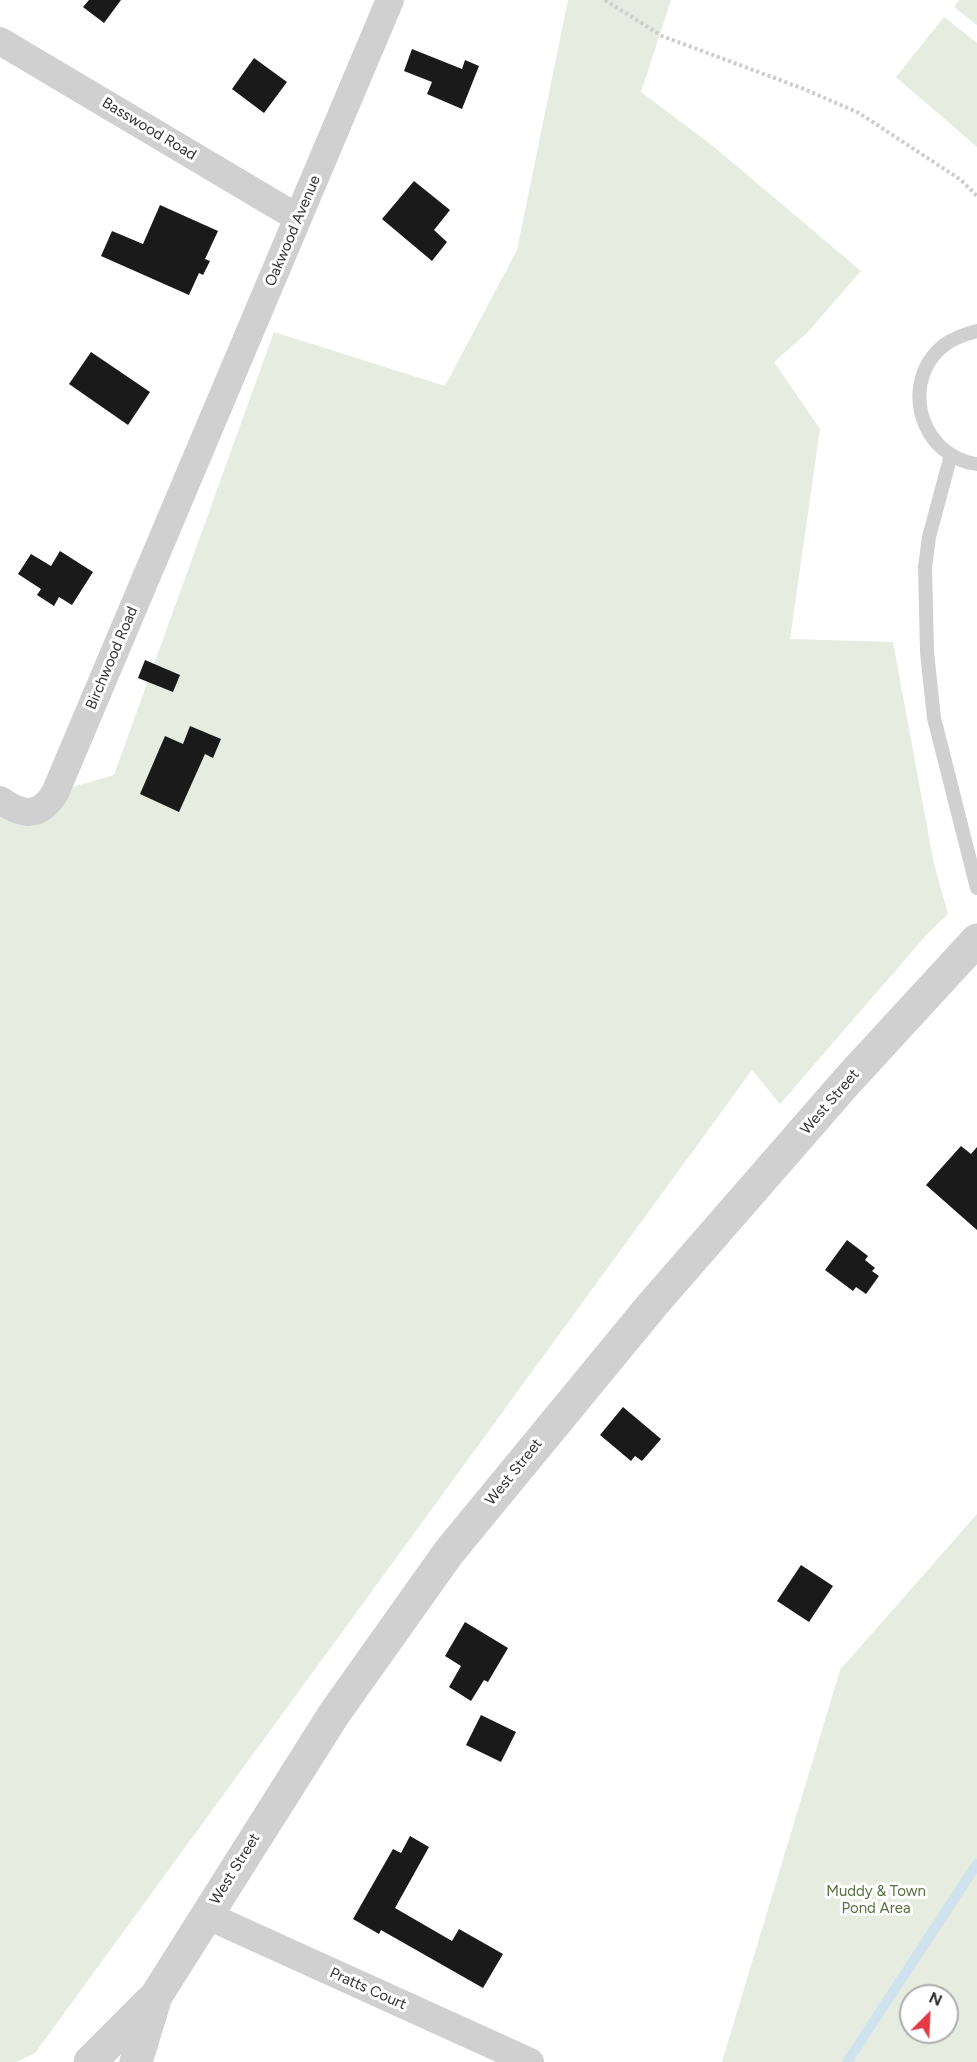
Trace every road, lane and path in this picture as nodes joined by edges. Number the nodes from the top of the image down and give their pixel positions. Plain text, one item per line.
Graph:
1 (390, 0) edge
2 (605, 0) edge
3 (0, 41) edge
4 (977, 196) edge
5 (298, 218) junction
6 (977, 332) edge
7 (951, 455) junction
8 (195, 463) joint
9 (977, 464) edge
10 (0, 800) edge
11 (977, 888) edge
12 (977, 940) edge
13 (206, 1915) junction
14 (156, 1996) junction
15 (90, 2062) edge
16 (136, 2062) edge
17 (530, 2062) edge

1 - 5 street, Oakwood Avenue
2 - 4 path
3 - 5 street, Basswood Road
5 - 8 street, Oakwood Avenue
6 - 7 lane
7 - 9 lane
7 - 11 lane
8 - 10 street, Birchwood Road
12 - 13 street, West Street
13 - 14 street, West Street
13 - 17 street, Pratts Court
14 - 15 street
14 - 16 street, West Street

